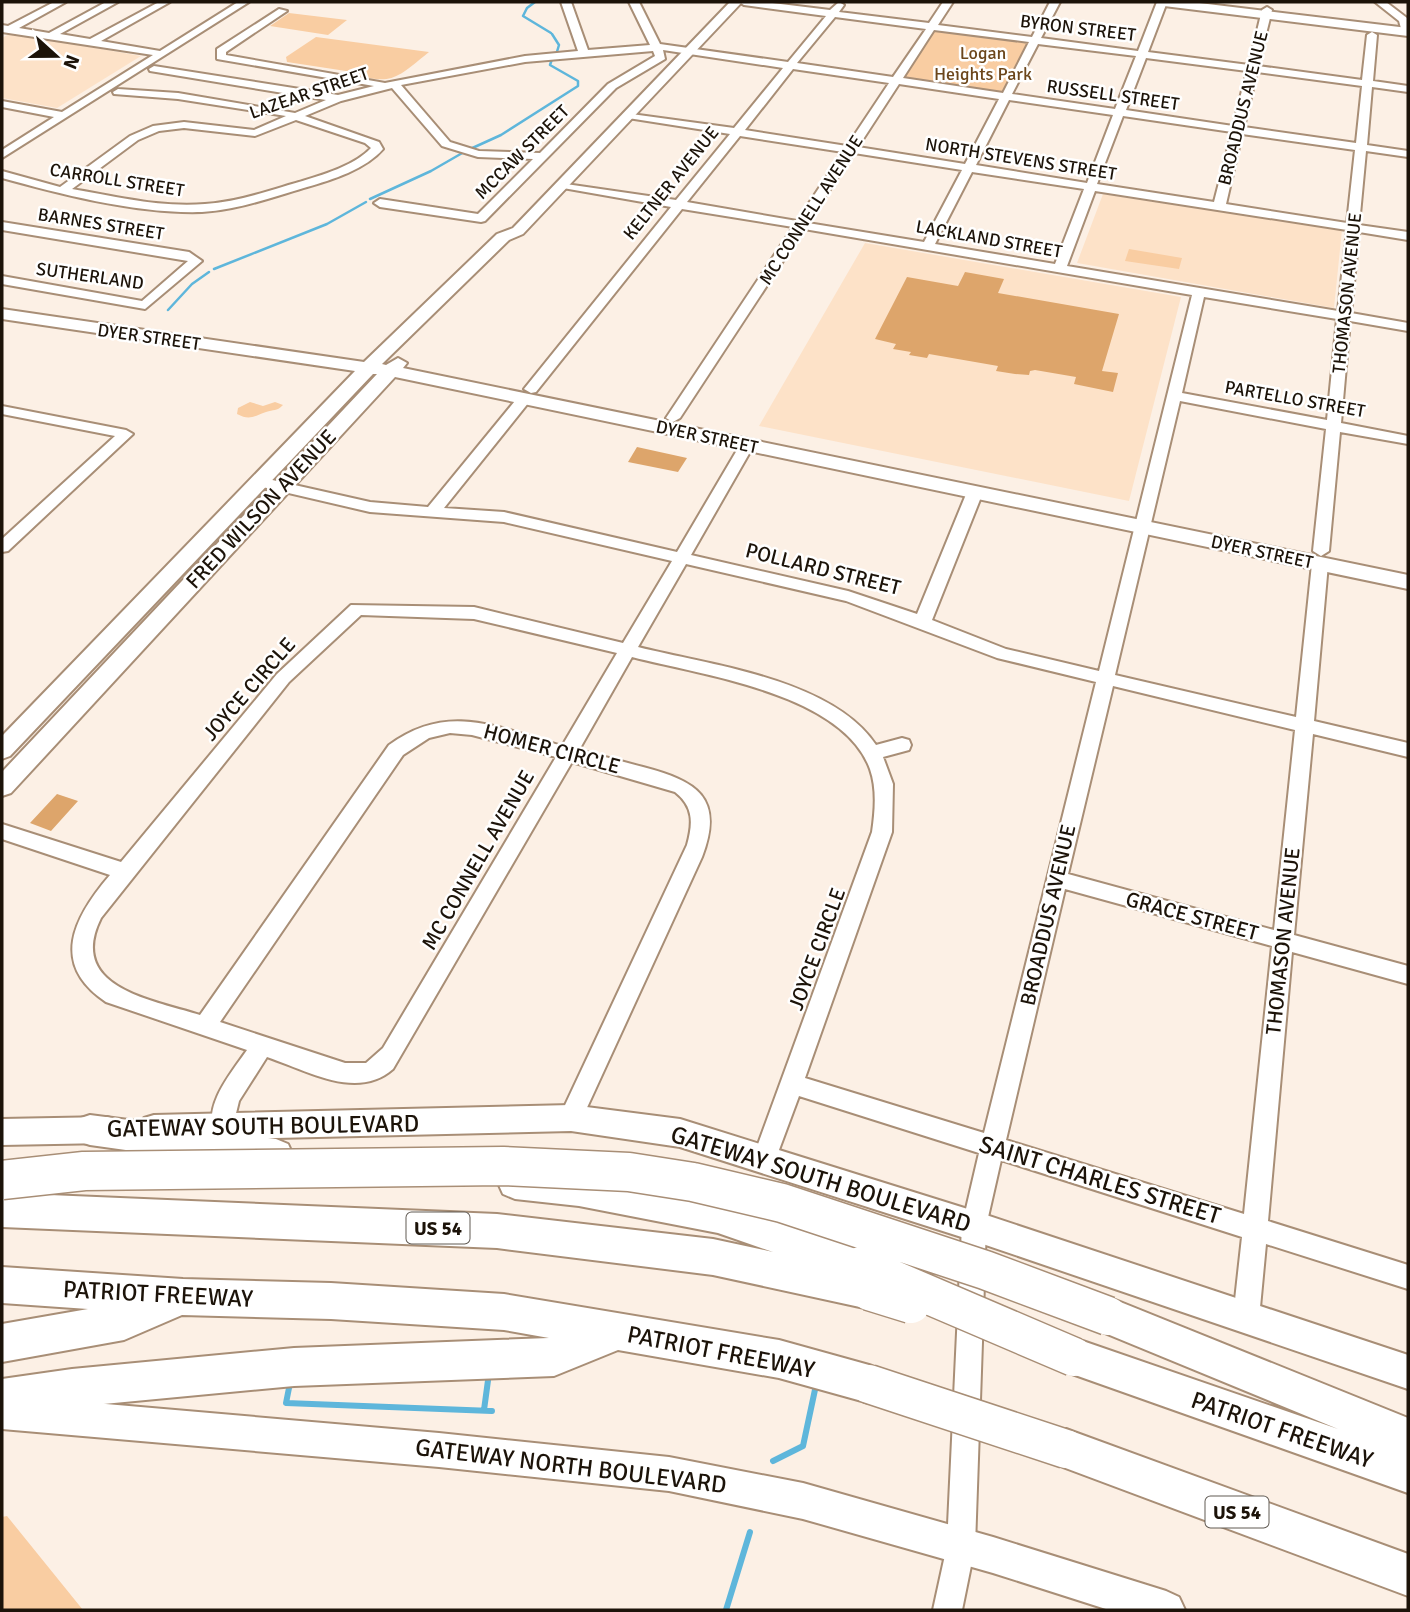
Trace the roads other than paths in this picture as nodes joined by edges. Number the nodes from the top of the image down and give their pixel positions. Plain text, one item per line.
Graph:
1 (61, 2) edge
2 (113, 2) edge
3 (165, 2) edge
4 (244, 2) edge
5 (566, 2) edge
6 (634, 2) edge
7 (736, 2) edge
8 (744, 2) edge
9 (842, 2) edge
10 (948, 2) edge
11 (1055, 2) edge
12 (1163, 2) edge
13 (1204, 2) edge
14 (1380, 2) edge
15 (282, 11) dead end
16 (1267, 12) junction
17 (832, 13) junction
18 (932, 26) junction
19 (1407, 29) edge
20 (4, 30) edge
21 (1372, 35) dead end
22 (50, 36) junction
23 (1035, 40) junction
24 (91, 43) junction
25 (656, 47) junction
26 (688, 51) junction
27 (584, 53) junction
28 (162, 54) junction
29 (1142, 54) junction
30 (789, 67) junction
31 (1252, 68) junction
32 (153, 69) dead end
33 (895, 82) junction
34 (1367, 83) junction
35 (388, 85) junction
36 (266, 87) junction
37 (1408, 89) edge
38 (124, 92) dead end
39 (1006, 97) junction
40 (337, 99) junction
41 (2, 104) edge
42 (255, 108) junction
43 (1119, 114) junction
44 (295, 115) junction
45 (64, 116) junction
46 (628, 116) junction
47 (1237, 130) junction
48 (737, 133) junction
49 (1361, 148) junction
50 (850, 150) junction
51 (2, 155) edge
52 (1408, 155) edge
53 (541, 156) junction
54 (969, 168) junction
55 (2, 173) edge
56 (563, 185) junction
57 (1091, 187) junction
58 (62, 191) junction
59 (380, 203) dead end
60 (680, 205) junction
61 (1219, 207) junction
62 (801, 225) junction
63 (2, 226) edge
64 (1353, 228) junction
65 (1408, 236) edge
66 (928, 246) junction
67 (195, 258) joint
68 (1059, 269) junction
69 (2, 280) edge
70 (1199, 292) junction
71 (2, 305) edge
72 (2, 314) edge
73 (1344, 317) junction
74 (1408, 327) edge
75 (384, 365) junction
76 (528, 394) junction
77 (1174, 396) junction
78 (2, 411) edge
79 (673, 418) junction
80 (622, 419) junction
81 (1334, 426) junction
82 (1408, 439) edge
83 (747, 445) junction
84 (802, 445) junction
85 (259, 482) junction
86 (283, 487) junction
87 (977, 487) junction
88 (433, 511) junction
89 (1144, 521) junction
90 (2, 547) edge
91 (1321, 557) junction
92 (681, 558) junction
93 (1408, 569) edge
94 (1408, 582) edge
95 (923, 620) junction
96 (627, 650) junction
97 (1104, 680) junction
98 (1304, 725) junction
99 (902, 745) dead end
100 (2, 750) edge
101 (1408, 750) edge
102 (567, 753) junction
103 (871, 753) junction
104 (2, 787) edge
105 (2, 831) edge
106 (126, 872) junction
107 (1057, 880) junction
108 (1283, 941) junction
109 (1408, 975) edge
110 (205, 1026) junction
111 (262, 1046) junction
112 (370, 1073) joint
113 (793, 1084) junction
114 (571, 1118) junction
115 (223, 1127) junction
116 (90, 1130) junction
117 (2, 1132) edge
118 (993, 1147) junction
119 (765, 1158) junction
120 (2, 1180) edge
121 (2, 1210) edge
122 (974, 1226) junction
123 (1255, 1229) junction
124 (1408, 1277) edge
125 (865, 1278) junction
126 (2, 1285) edge
127 (183, 1297) junction
128 (1246, 1318) junction
129 (617, 1332) junction
130 (10, 1340) edge
131 (1408, 1372) edge
132 (2, 1398) edge
133 (2, 1412) edge
134 (1408, 1437) edge
135 (1408, 1473) edge
136 (961, 1546) junction
137 (1408, 1575) edge
138 (948, 1610) edge
139 (1166, 1610) edge

1 - 20 street
2 - 22 street
3 - 24 street
4 - 28 street
5 - 27 street
6 - 25 street
7 - 26 main road, FRED WILSON AVENUE
8 - 17 street, BYRON STREET
9 - 17 street, KELTNER AVENUE
10 - 18 street, MC CONNELL AVENUE
11 - 23 street
12 - 16 main road
12 - 29 street
13 - 16 main road
14 - 19 street
15 - 35 street
16 - 19 main road
16 - 31 street, BROADDUS AVENUE
17 - 18 street, BYRON STREET
17 - 30 street, KELTNER AVENUE
18 - 23 street, BYRON STREET
18 - 33 street, MC CONNELL AVENUE
20 - 22 street
21 - 34 street, THOMASON AVENUE
22 - 24 street
23 - 29 street, BYRON STREET
23 - 39 street
24 - 28 street
25 - 26 street, RUSSELL STREET
25 - 27 street, LAZEAR STREET
25 - 53 street, MCCAW STREET
26 - 30 street, RUSSELL STREET
26 - 46 main road, FRED WILSON AVENUE
27 - 35 street, LAZEAR STREET
28 - 45 street
29 - 31 street, BYRON STREET
29 - 43 street
30 - 33 street, RUSSELL STREET
30 - 48 street, KELTNER AVENUE
31 - 34 street, BYRON STREET
31 - 47 street, BROADDUS AVENUE
32 - 36 street
33 - 39 street, RUSSELL STREET
33 - 50 street, MC CONNELL AVENUE
34 - 37 street, BYRON STREET
34 - 49 street, THOMASON AVENUE
35 - 40 street, LAZEAR STREET
35 - 53 street
36 - 40 street
36 - 42 street
38 - 42 street
39 - 43 street, RUSSELL STREET
39 - 54 street
40 - 44 street, LAZEAR STREET
41 - 45 street
42 - 44 street
43 - 47 street, RUSSELL STREET
43 - 57 street
44 - 58 street, LAZEAR STREET
44 - 58 street, CARROLL STREET
45 - 51 street
46 - 48 street, NORTH STEVENS STREET
46 - 56 main road, FRED WILSON AVENUE
47 - 49 street, RUSSELL STREET
47 - 61 street, BROADDUS AVENUE
48 - 50 street, NORTH STEVENS STREET
48 - 60 street, KELTNER AVENUE
49 - 52 street, RUSSELL STREET
49 - 64 street, THOMASON AVENUE
50 - 54 street, NORTH STEVENS STREET
50 - 62 street, MC CONNELL AVENUE
53 - 59 street, MCCAW STREET
54 - 57 street, NORTH STEVENS STREET
54 - 66 street
55 - 58 street, CARROLL STREET
56 - 60 street, LACKLAND STREET
56 - 75 main road, FRED WILSON AVENUE
57 - 61 street, NORTH STEVENS STREET
57 - 68 street
60 - 62 street, LACKLAND STREET
60 - 76 street, KELTNER AVENUE
61 - 64 street, NORTH STEVENS STREET
62 - 66 street, LACKLAND STREET
62 - 79 street, MC CONNELL AVENUE
63 - 67 street, BARNES STREET
64 - 65 street, NORTH STEVENS STREET
64 - 73 street, THOMASON AVENUE
66 - 68 street, LACKLAND STREET
67 - 69 street, SUTHERLAND
68 - 70 street, LACKLAND STREET
70 - 73 street, LACKLAND STREET
70 - 77 street, BROADDUS AVENUE
71 - 75 main road, DYER STREET
72 - 75 main road, DYER STREET
73 - 74 street, LACKLAND STREET
73 - 81 street, THOMASON AVENUE
75 - 76 main road, DYER STREET
75 - 85 main road, FRED WILSON AVENUE
75 - 86 main road, FRED WILSON AVENUE
76 - 79 main road, DYER STREET
76 - 80 main road, DYER STREET
76 - 88 street, KELTNER AVENUE
77 - 81 street, PARTELLO STREET
77 - 89 street, BROADDUS AVENUE
78 - 90 street
79 - 80 main road
79 - 84 main road, DYER STREET
80 - 83 main road, DYER STREET
81 - 82 street, PARTELLO STREET
81 - 91 street, THOMASON AVENUE
83 - 84 main road
83 - 87 main road, DYER STREET
83 - 92 street, MC CONNELL AVENUE
84 - 87 main road, DYER STREET
85 - 86 street, POLLARD STREET
85 - 100 main road, FRED WILSON AVENUE
86 - 88 street, POLLARD STREET
86 - 104 main road, FRED WILSON AVENUE
87 - 89 main road, DYER STREET
87 - 95 street
88 - 92 street, POLLARD STREET
89 - 91 main road, DYER STREET
89 - 97 street, BROADDUS AVENUE
91 - 93 main road, DYER STREET
91 - 94 main road, DYER STREET
91 - 98 street, THOMASON AVENUE
92 - 95 street, POLLARD STREET
92 - 96 street, MC CONNELL AVENUE
95 - 97 street, POLLARD STREET
96 - 102 street, MC CONNELL AVENUE
96 - 103 street, JOYCE CIRCLE
96 - 106 street, JOYCE CIRCLE
97 - 98 street, POLLARD STREET
97 - 107 street, BROADDUS AVENUE
98 - 101 street, POLLARD STREET
98 - 108 street, THOMASON AVENUE
99 - 103 street
102 - 110 street, HOMER CIRCLE
102 - 112 street, MC CONNELL AVENUE
102 - 114 street, HOMER CIRCLE
103 - 113 street, JOYCE CIRCLE
105 - 106 street
106 - 110 street, JOYCE CIRCLE
107 - 108 street, GRACE STREET
107 - 118 street, BROADDUS AVENUE
108 - 109 street, GRACE STREET
108 - 123 street, THOMASON AVENUE
110 - 111 street, JOYCE CIRCLE
111 - 112 street, JOYCE CIRCLE
111 - 115 street
113 - 118 street, SAINT CHARLES STREET
113 - 119 street, JOYCE CIRCLE
114 - 115 main road, GATEWAY SOUTH BOULEVARD
114 - 119 main road, GATEWAY SOUTH BOULEVARD
115 - 116 main road, GATEWAY SOUTH BOULEVARD
116 - 117 main road, GATEWAY SOUTH BOULEVARD
116 - 125 highway
118 - 122 street, BROADDUS AVENUE
118 - 123 street, SAINT CHARLES STREET
119 - 122 main road, GATEWAY SOUTH BOULEVARD
120 - 134 highway, bridge
121 - 125 highway, PATRIOT FREEWAY / US 54
122 - 128 main road, GATEWAY SOUTH BOULEVARD
122 - 136 street, BROADDUS AVENUE
123 - 124 street, SAINT CHARLES STREET
123 - 128 street, THOMASON AVENUE
125 - 135 highway, PATRIOT FREEWAY / US 54, bridge
126 - 127 highway, PATRIOT FREEWAY / US 54
127 - 129 highway, PATRIOT FREEWAY / US 54
127 - 130 highway
128 - 131 main road, GATEWAY SOUTH BOULEVARD
129 - 132 highway
129 - 137 highway, PATRIOT FREEWAY / US 54, bridge
133 - 136 main road, GATEWAY NORTH BOULEVARD
136 - 138 street, BROADDUS AVENUE
136 - 139 main road, GATEWAY NORTH BOULEVARD

